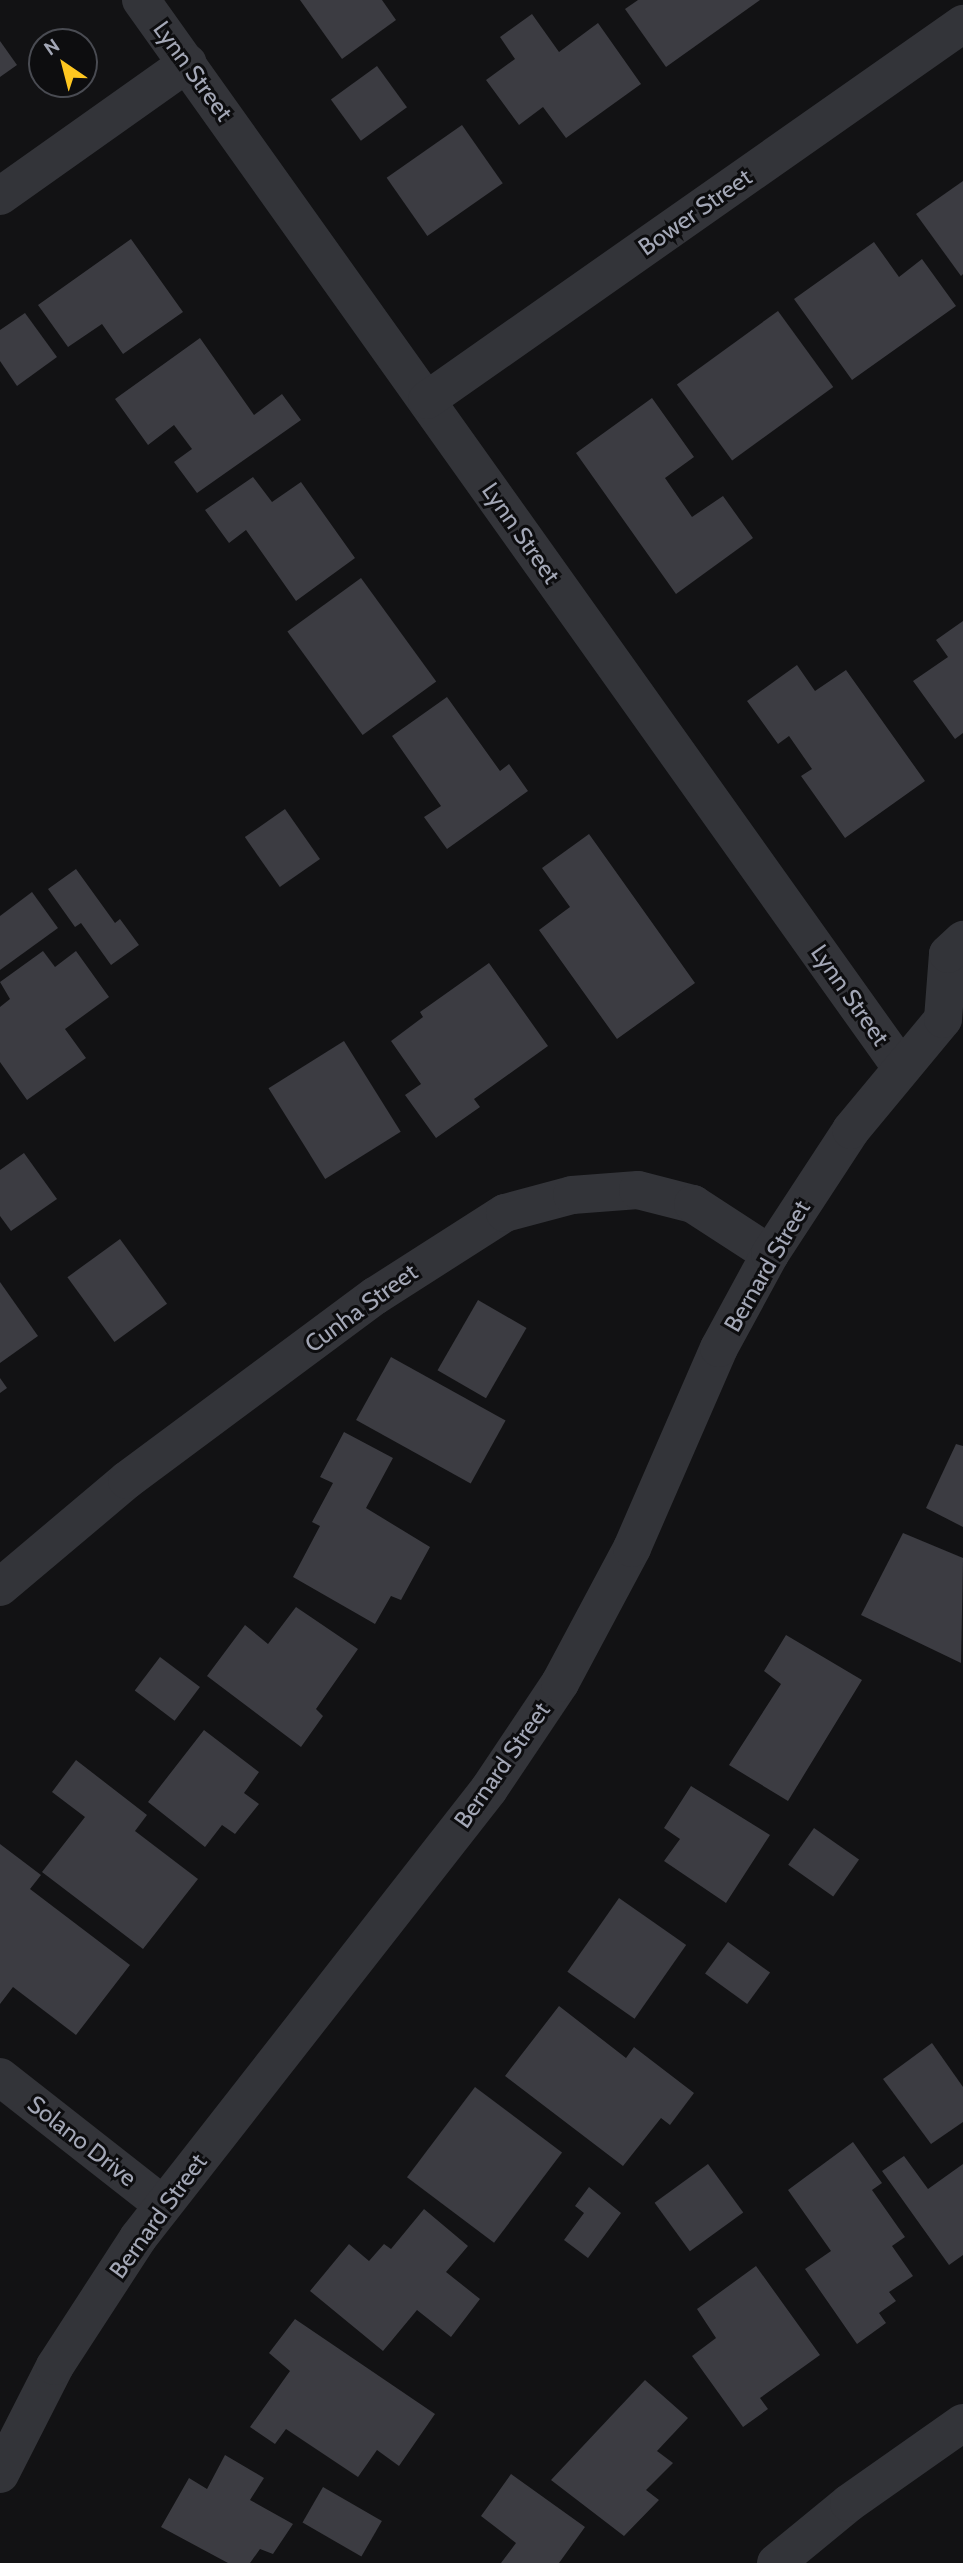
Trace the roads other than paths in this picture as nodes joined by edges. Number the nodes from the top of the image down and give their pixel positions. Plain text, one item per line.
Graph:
1 (141, 0) edge
2 (963, 24) edge
3 (188, 64) junction
4 (0, 196) edge
5 (427, 400) junction
6 (963, 940) edge
7 (953, 1018) edge
8 (900, 1066) junction
9 (770, 1254) junction
10 (0, 1587) edge
11 (0, 2077) edge
12 (163, 2205) junction
13 (963, 2423) edge
14 (0, 2474) edge
15 (776, 2563) edge

1 - 3 street, Lynn Street
2 - 5 street, Bower Street
3 - 4 street
3 - 5 street, Lynn Street
5 - 8 street, Lynn Street
6 - 7 street, Bernard Street
7 - 8 street, Bernard Street
8 - 9 street, Bernard Street
9 - 10 street, Cunha Street
9 - 12 street, Bernard Street
11 - 12 street, Solano Drive
12 - 14 street, Bernard Street
13 - 15 street

